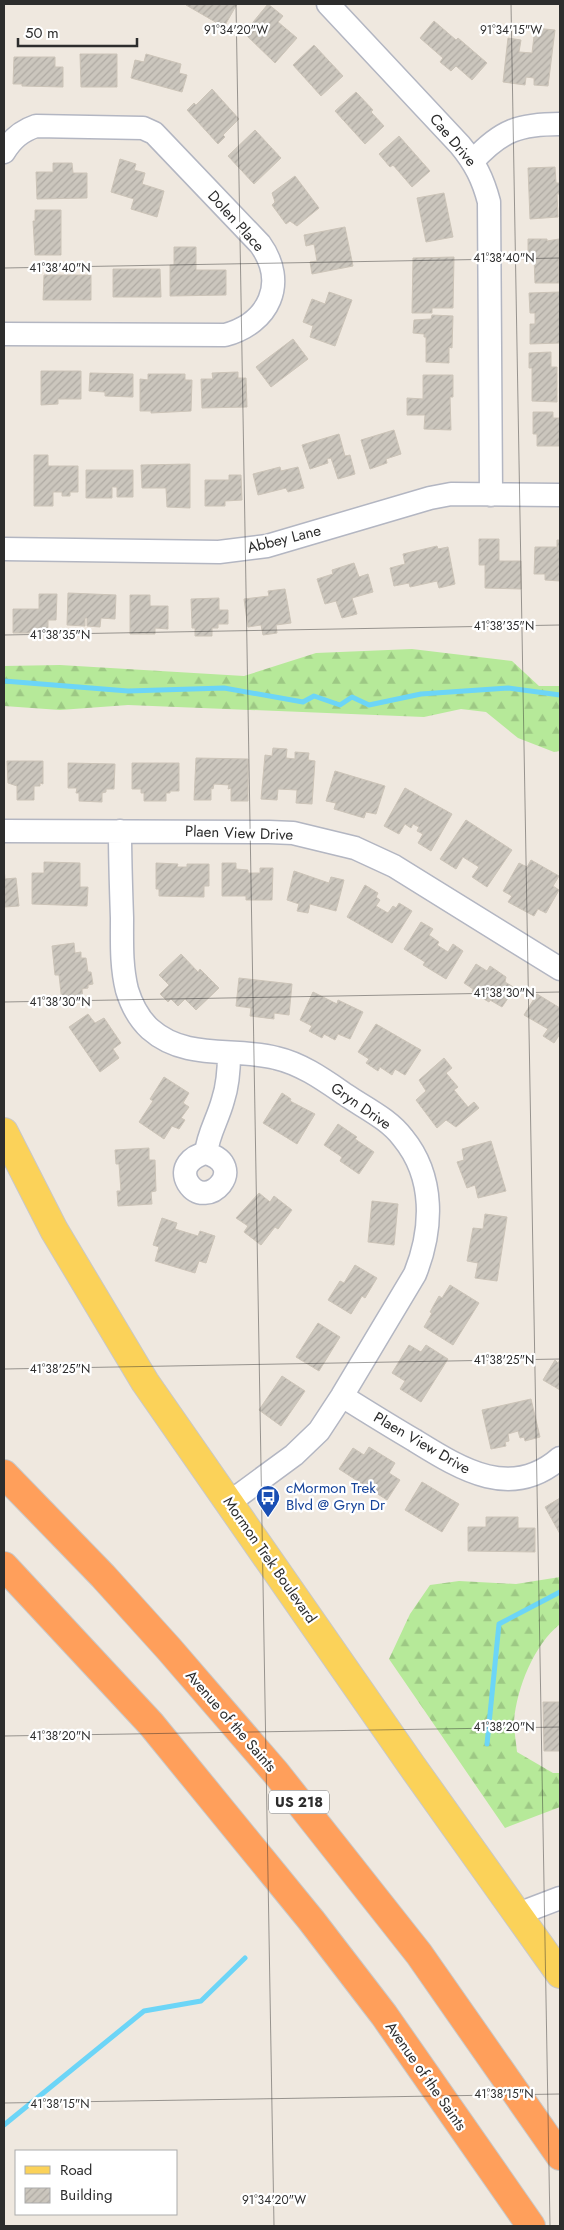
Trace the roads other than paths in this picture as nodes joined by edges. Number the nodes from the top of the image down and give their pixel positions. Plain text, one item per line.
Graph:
1 (328, 4) edge
2 (560, 124) edge
3 (4, 152) edge
4 (473, 161) junction
5 (4, 334) edge
6 (492, 495) junction
7 (560, 496) edge
8 (4, 549) edge
9 (4, 831) edge
10 (120, 831) junction
11 (560, 969) edge
12 (229, 1053) junction
13 (4, 1132) edge
14 (206, 1153) dead end
15 (342, 1396) junction
16 (560, 1458) edge
17 (4, 1474) edge
18 (230, 1502) junction
19 (4, 1566) edge
20 (560, 1898) edge
21 (518, 1914) junction
22 (560, 1974) edge
23 (384, 2015) junction
24 (501, 2071) junction
25 (560, 2143) edge
26 (560, 2156) edge
27 (510, 2226) edge
28 (531, 2226) edge

1 - 4 street, Cae Drive
2 - 4 street
3 - 5 street, Dolen Place
4 - 6 street, Cae Drive
6 - 7 street, Abbey Lane
6 - 8 street, Abbey Lane
9 - 10 street, Plaen View Drive
10 - 11 street, Plaen View Drive
10 - 12 street, Gryn Drive
12 - 14 street
12 - 15 street, Gryn Drive
13 - 18 main road, Mormon Trek Boulevard
15 - 16 street, Plaen View Drive
15 - 18 street, Gryn Drive
17 - 24 highway, Avenue of the Saints / US 218
18 - 21 main road, Mormon Trek Boulevard
19 - 23 highway, Avenue of the Saints
20 - 21 street
21 - 22 main road, Mormon Trek Boulevard
23 - 27 highway
23 - 28 highway, Avenue of the Saints
24 - 25 highway
24 - 26 highway, Avenue of the Saints / US 218

